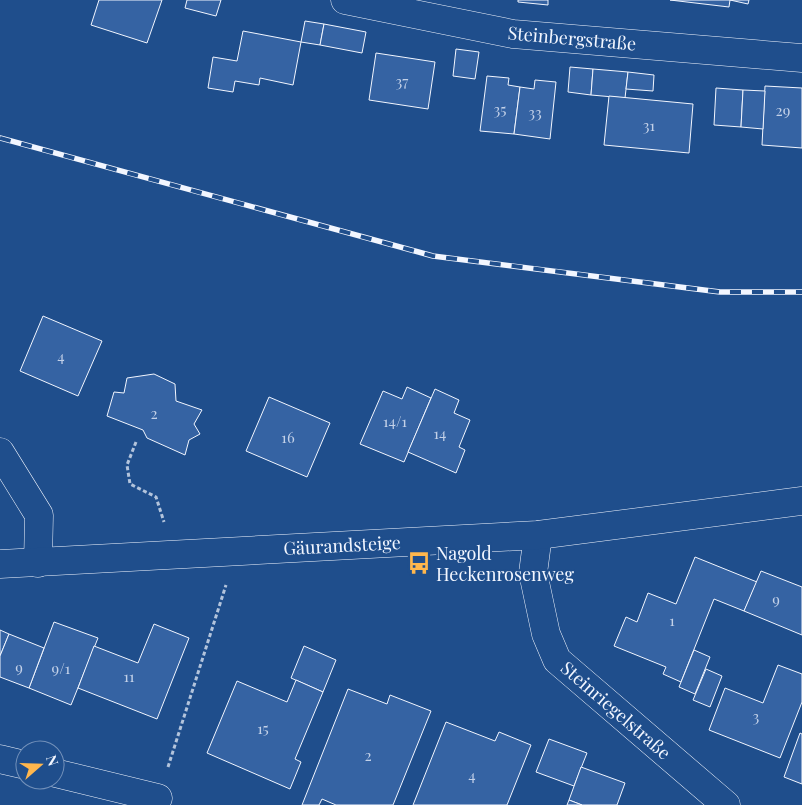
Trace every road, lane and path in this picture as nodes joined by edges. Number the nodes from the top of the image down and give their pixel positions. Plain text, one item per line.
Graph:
1 (345, 0) edge
2 (802, 58) edge
3 (136, 442) dead end
4 (0, 452) edge
5 (802, 501) edge
6 (538, 535) junction
7 (237, 551) junction
8 (174, 555) junction
9 (38, 563) junction
10 (0, 564) edge
11 (0, 759) edge
12 (15, 763) edge
13 (65, 775) edge
14 (158, 798) joint
15 (726, 805) edge

1 - 2 street, Steinbergstraße
3 - 8 path
4 - 9 street
5 - 6 street, Gäurandsteige
6 - 7 street, Gäurandsteige
6 - 15 street, Steinriegelstraße
7 - 8 street, Gäurandsteige
7 - 14 path
8 - 9 street, Gäurandsteige
9 - 10 street, Gäurandsteige
11 - 12 street
13 - 14 street

